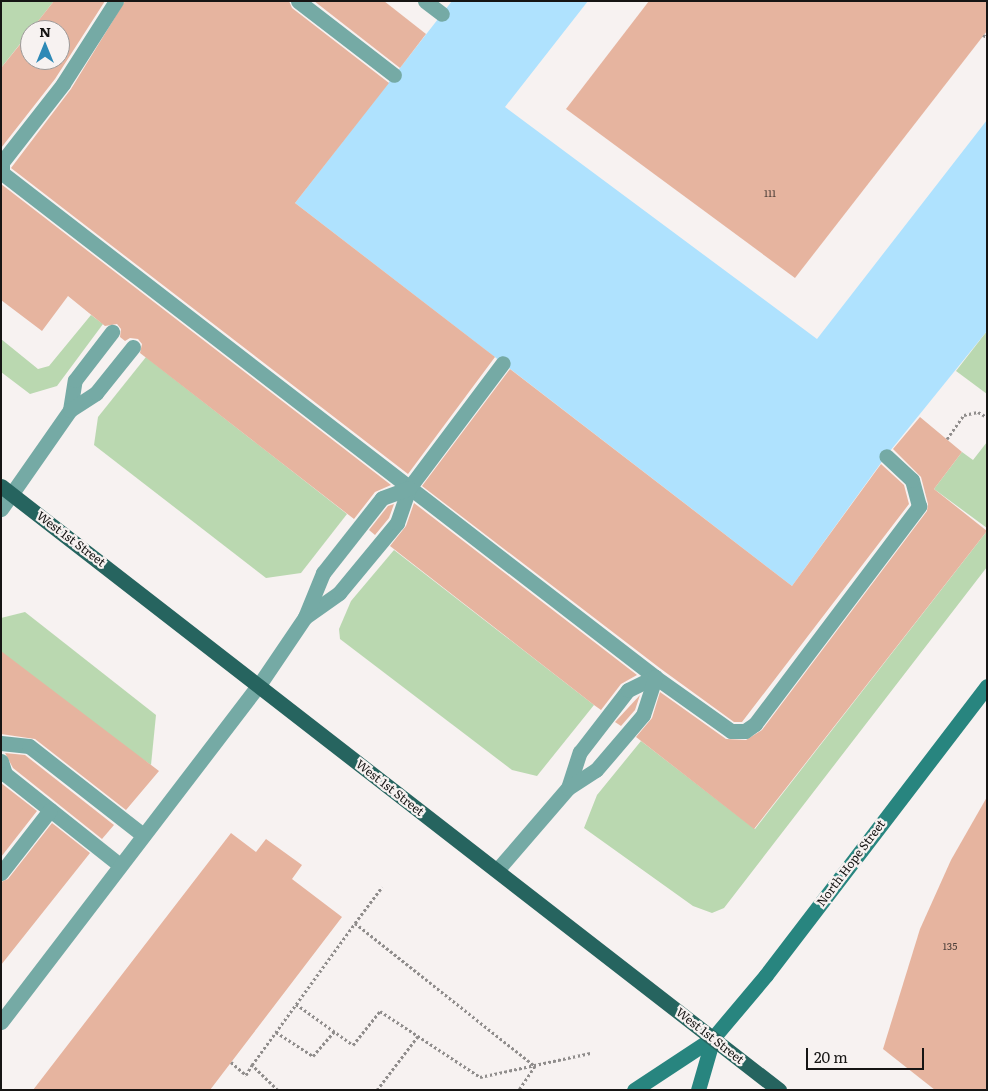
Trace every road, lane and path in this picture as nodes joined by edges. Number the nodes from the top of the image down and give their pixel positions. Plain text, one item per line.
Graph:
1 (116, 1) edge
2 (298, 1) edge
3 (425, 1) edge
4 (442, 14) dead end
5 (394, 75) dead end
6 (112, 332) dead end
7 (133, 347) dead end
8 (503, 363) dead end
9 (70, 410) junction
10 (987, 418) edge
11 (947, 439) dead end
12 (886, 456) dead end
13 (408, 488) junction
14 (7, 490) edge
15 (1, 509) edge
16 (305, 617) junction
17 (655, 677) junction
18 (259, 685) junction
19 (987, 686) edge
20 (1, 743) edge
21 (1, 761) edge
22 (568, 788) junction
23 (50, 810) junction
24 (143, 835) junction
25 (120, 866) junction
26 (498, 869) junction
27 (1, 873) edge
28 (382, 887) dead end
29 (355, 923) junction
30 (296, 1004) junction
31 (1, 1022) edge
32 (335, 1031) junction
33 (276, 1032) junction
34 (418, 1036) junction
35 (713, 1038) junction
36 (590, 1053) dead end
37 (231, 1062) dead end
38 (252, 1065) junction
39 (535, 1066) junction
40 (278, 1090) edge
41 (377, 1090) edge
42 (518, 1090) edge
43 (634, 1090) edge
44 (698, 1090) edge
45 (779, 1090) edge

1 - 13 lane
2 - 5 lane
3 - 4 lane
6 - 9 lane
7 - 9 lane
8 - 13 lane
9 - 14 lane
10 - 11 path
12 - 17 lane
13 - 16 lane
13 - 16 lane
13 - 17 lane
14 - 15 lane
14 - 18 main road, West 1st Street
16 - 18 lane
17 - 22 lane
17 - 22 lane
18 - 24 lane
18 - 26 main road, West 1st Street
19 - 35 main road, North Hope Street
20 - 24 lane
21 - 23 lane
22 - 26 lane
23 - 25 lane
23 - 27 lane
24 - 25 lane
25 - 31 lane
26 - 35 main road, West 1st Street
28 - 29 path
29 - 30 path
29 - 39 path
30 - 32 path
30 - 33 path
32 - 33 path
32 - 34 path
33 - 38 path
34 - 39 path
34 - 41 path
35 - 43 main road
35 - 44 main road
35 - 45 main road, West 1st Street
36 - 39 path
37 - 38 path
38 - 40 path
39 - 42 path

